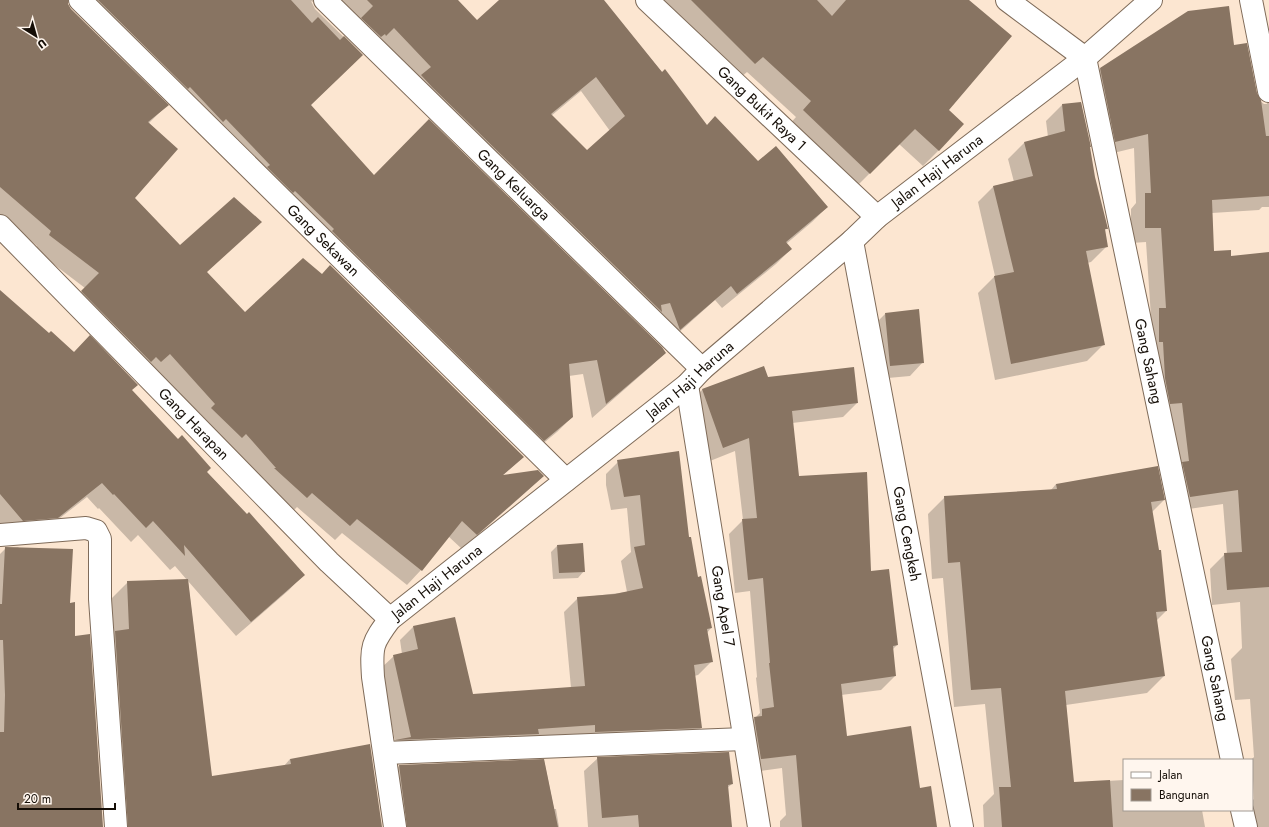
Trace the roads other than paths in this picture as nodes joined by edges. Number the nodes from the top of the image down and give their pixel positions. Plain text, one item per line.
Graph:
1 (80, 0) edge
2 (325, 0) edge
3 (647, 0) edge
4 (1007, 0) edge
5 (1251, 0) edge
6 (1147, 1) edge
7 (1085, 58) junction
8 (1269, 92) edge
9 (876, 217) junction
10 (0, 226) edge
11 (852, 241) junction
12 (702, 369) junction
13 (687, 385) junction
14 (566, 480) junction
15 (0, 535) edge
16 (390, 619) junction
17 (744, 739) junction
18 (385, 753) junction
19 (1232, 759) edge
20 (1242, 811) edge
21 (116, 827) edge
22 (395, 827) edge
23 (759, 827) edge
24 (962, 827) edge
25 (1246, 827) edge

1 - 14 street, Gang Sekawan
2 - 12 street, Gang Keluarga
3 - 9 street, Gang Bukit Raya 1
4 - 7 street
5 - 8 street
6 - 7 street, Jalan Haji Haruna
7 - 9 street, Jalan Haji Haruna
7 - 19 street, Gang Sahang
9 - 11 street, Jalan Haji Haruna
10 - 16 street, Gang Harapan
11 - 12 street, Jalan Haji Haruna
11 - 24 street, Gang Cengkeh
12 - 13 street, Jalan Haji Haruna
13 - 14 street, Jalan Haji Haruna
13 - 17 street, Gang Apel 7
14 - 16 street, Jalan Haji Haruna
15 - 21 street
16 - 18 street, Jalan Haji Haruna
17 - 18 street
17 - 23 street, Gang Apel 7
18 - 22 street, Jalan Haji Haruna
20 - 25 street

